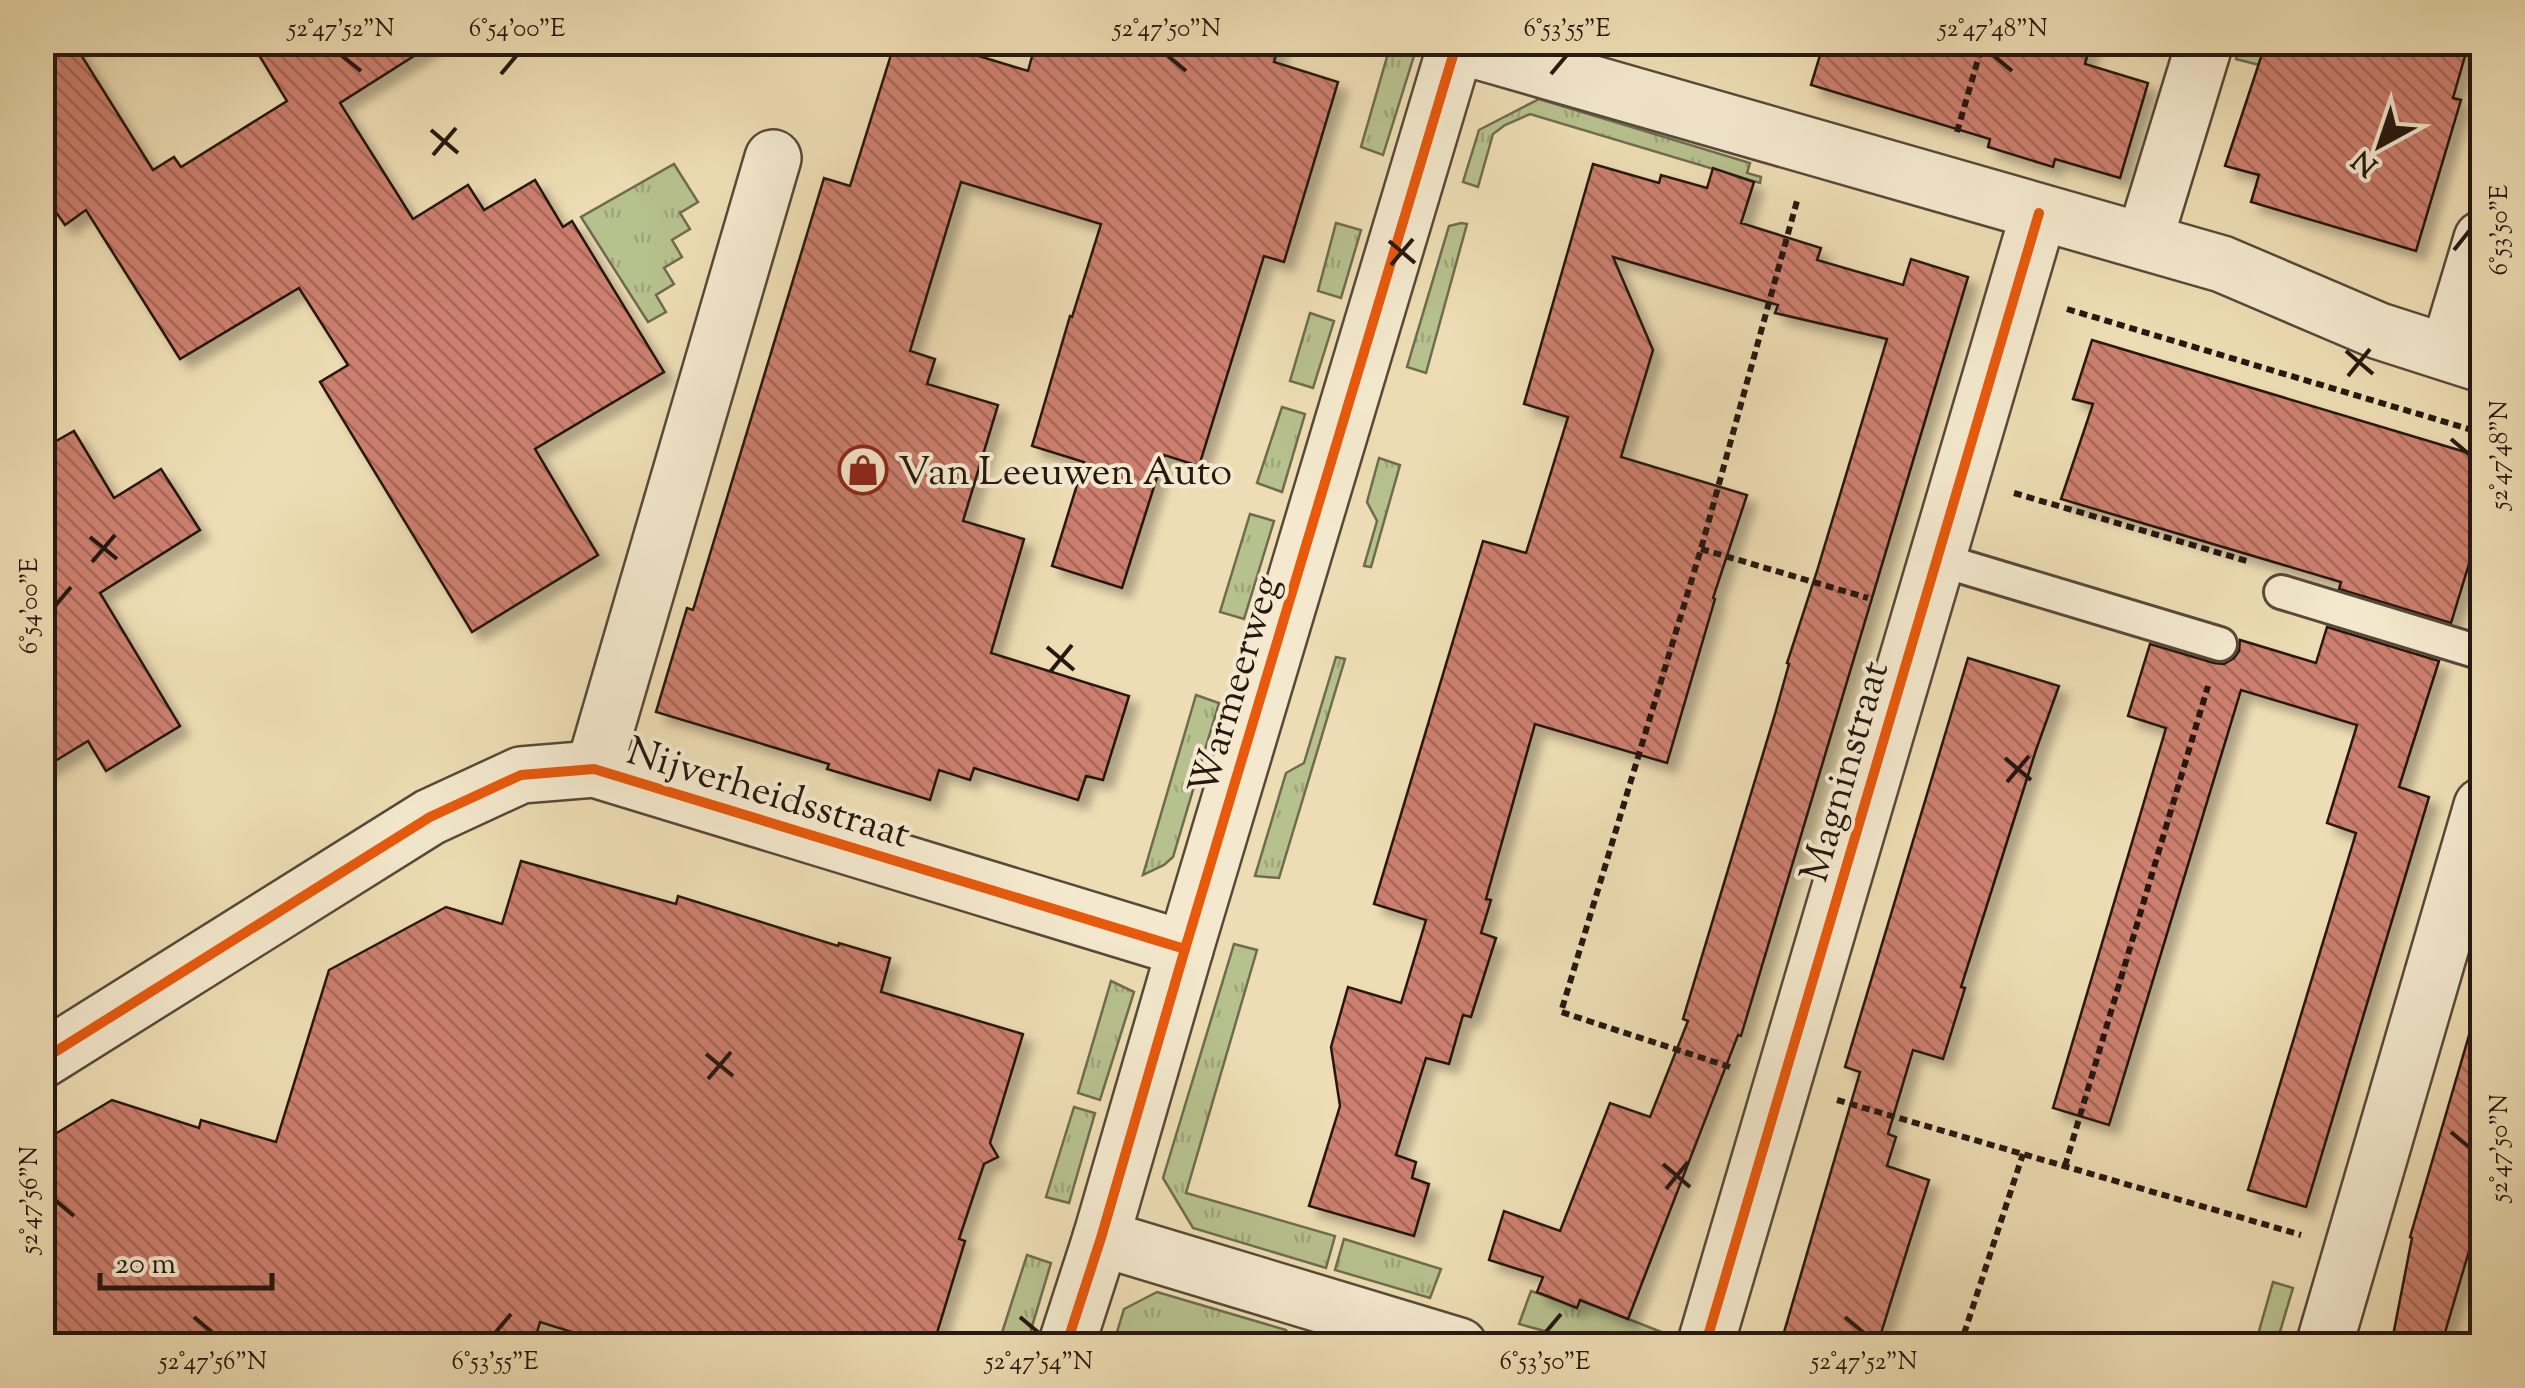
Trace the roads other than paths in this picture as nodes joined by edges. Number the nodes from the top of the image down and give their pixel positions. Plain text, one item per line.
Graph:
1 (2205, 42) edge
2 (1457, 44) edge
3 (773, 158) dead end
4 (2039, 213) junction
5 (2482, 238) edge
6 (2144, 241) junction
7 (2466, 358) edge
8 (1937, 558) junction
9 (2281, 592) road end
10 (2220, 644) road end
11 (2482, 653) edge
12 (594, 769) junction
13 (2482, 806) edge
14 (1185, 949) junction
15 (42, 1060) edge
16 (1102, 1238) junction
17 (1066, 1346) edge
18 (1458, 1346) edge
19 (1705, 1346) edge
20 (2324, 1346) edge

1 - 6 street
2 - 4 street
2 - 14 street, Warmeerweg
3 - 12 street, Nijverheidsstraat
4 - 6 street
4 - 8 street, Magninstraat
5 - 7 street
6 - 7 street
8 - 10 lane
8 - 19 street, Magninstraat
9 - 11 lane
12 - 14 street, Nijverheidsstraat
12 - 15 street, Nijverheidsstraat
13 - 20 street
14 - 16 street, Warmeerweg
16 - 17 street, Warmeerweg
16 - 18 street

